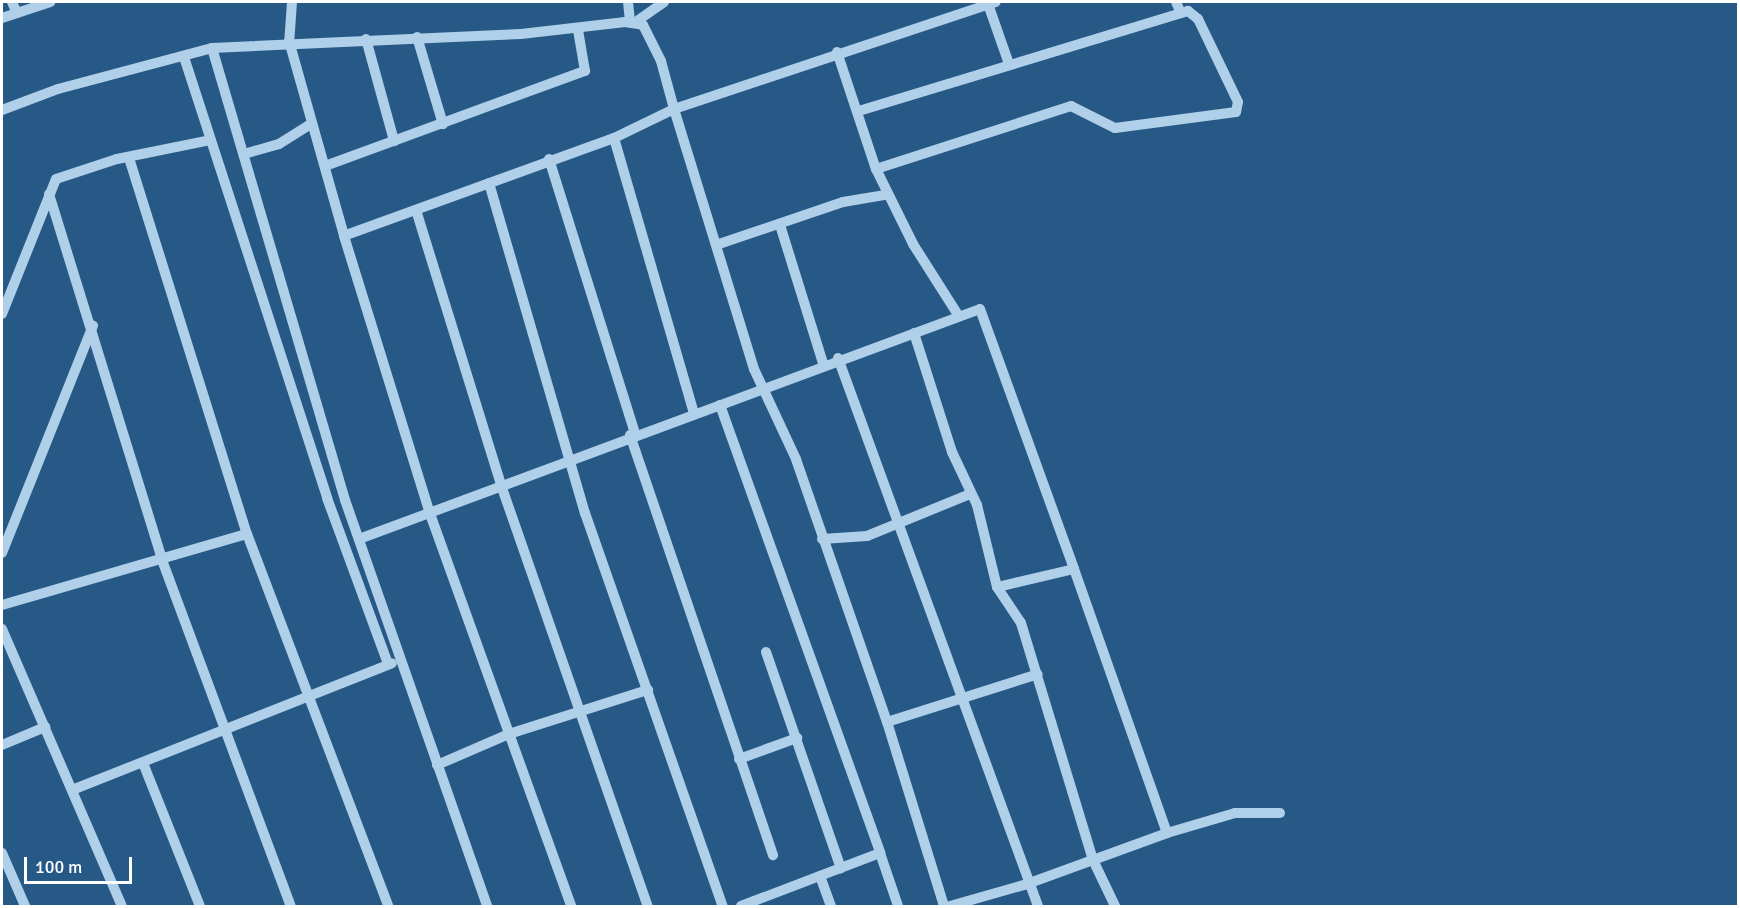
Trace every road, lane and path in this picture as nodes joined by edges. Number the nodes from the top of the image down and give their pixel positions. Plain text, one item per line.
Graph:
1 (12, 2) edge
2 (50, 2) edge
3 (292, 2) edge
4 (628, 2) edge
5 (664, 2) edge
6 (1176, 2) edge
7 (992, 3) edge
8 (17, 13) junction
9 (1181, 14) junction
10 (2, 18) edge
11 (633, 21) junction
12 (578, 30) junction
13 (417, 37) junction
14 (366, 39) junction
15 (289, 41) junction
16 (212, 48) junction
17 (837, 52) junction
18 (184, 57) junction
19 (1009, 64) junction
20 (674, 109) junction
21 (2, 110) edge
22 (858, 111) junction
23 (311, 124) junction
24 (443, 124) junction
25 (614, 138) junction
26 (210, 140) junction
27 (394, 141) junction
28 (244, 154) junction
29 (129, 158) junction
30 (549, 159) junction
31 (325, 166) junction
32 (876, 169) junction
33 (489, 183) junction
34 (49, 194) junction
35 (885, 195) junction
36 (416, 210) junction
37 (780, 225) junction
38 (344, 236) junction
39 (716, 245) junction
40 (2, 310) edge
41 (958, 315) junction
42 (93, 326) junction
43 (914, 333) junction
44 (838, 358) junction
45 (823, 363) junction
46 (762, 390) junction
47 (720, 405) junction
48 (694, 414) junction
49 (632, 435) junction
50 (569, 460) junction
51 (501, 485) junction
52 (970, 494) junction
53 (429, 510) junction
54 (900, 524) junction
55 (247, 534) junction
56 (359, 539) junction
57 (822, 539) junction
58 (2, 553) edge
59 (162, 560) junction
60 (1074, 569) junction
61 (997, 587) junction
62 (2, 605) edge
63 (2, 629) edge
64 (766, 652) dead end
65 (401, 659) junction
66 (388, 664) junction
67 (1038, 674) junction
68 (648, 690) junction
69 (310, 694) junction
70 (961, 698) junction
71 (582, 711) junction
72 (887, 722) junction
73 (45, 727) junction
74 (222, 729) junction
75 (510, 734) junction
76 (797, 738) junction
77 (2, 745) edge
78 (739, 759) junction
79 (143, 763) junction
80 (437, 765) junction
81 (72, 790) junction
82 (1280, 813) dead end
83 (1167, 833) junction
84 (2, 853) edge
85 (880, 853) junction
86 (773, 855) dead end
87 (1093, 860) junction
88 (841, 868) junction
89 (820, 876) junction
90 (1027, 884) junction
91 (764, 902) edge
92 (25, 906) edge
93 (122, 906) edge
94 (200, 906) edge
95 (291, 906) edge
96 (388, 906) edge
97 (487, 906) edge
98 (571, 906) edge
99 (648, 906) edge
100 (723, 906) edge
101 (741, 906) edge
102 (831, 906) edge
103 (898, 906) edge
104 (944, 906) edge
105 (950, 906) edge
106 (1038, 906) edge
107 (1115, 906) edge

1 - 8 street
2 - 8 street
3 - 15 street
4 - 11 street
5 - 11 street
6 - 9 street
7 - 17 street
7 - 19 street
8 - 10 street
9 - 19 street
9 - 32 street
11 - 12 street
11 - 20 street
12 - 13 street
12 - 24 street
13 - 14 street
13 - 24 street
14 - 15 street
14 - 27 street
15 - 16 street
15 - 23 street
16 - 18 street
16 - 28 street
17 - 20 street
17 - 22 street
18 - 21 street
18 - 26 street
19 - 22 street
20 - 25 street
20 - 39 street
22 - 32 street
23 - 28 street
23 - 31 street
24 - 27 street
25 - 30 street
25 - 48 street
26 - 29 street
26 - 66 street
27 - 31 street
28 - 56 street
29 - 34 street
29 - 55 street
30 - 33 street
30 - 49 street
31 - 38 street
32 - 35 street
33 - 36 street
33 - 50 street
34 - 40 street
34 - 42 street
35 - 37 street
35 - 41 street
36 - 38 street
36 - 51 street
37 - 39 street
37 - 45 street
38 - 53 street
39 - 46 street
41 - 43 street
41 - 60 street
42 - 58 street
42 - 59 street
43 - 44 street
43 - 52 street
44 - 45 street
44 - 54 street
45 - 46 street
46 - 47 street
46 - 57 street
47 - 48 street
47 - 85 street
48 - 49 street
49 - 50 street
49 - 78 street
50 - 51 street
50 - 68 street
51 - 53 street
51 - 71 street
52 - 54 street
52 - 61 street
53 - 56 street
53 - 75 street
54 - 57 street
54 - 70 street
55 - 59 street
55 - 69 street
56 - 65 street
57 - 72 street
59 - 62 street
59 - 74 street
60 - 61 street
60 - 83 street
61 - 67 street
63 - 73 street
64 - 76 street
65 - 66 street
65 - 80 street
66 - 69 street
67 - 70 street
67 - 87 street
68 - 71 street
68 - 100 street
69 - 74 street
69 - 96 street
70 - 72 street
70 - 90 street
71 - 75 street
71 - 99 street
72 - 104 street
73 - 77 street
73 - 81 street
74 - 79 street
74 - 95 street
75 - 80 street
75 - 98 street
76 - 78 street
76 - 88 street
78 - 86 street
79 - 81 street
79 - 94 street
80 - 97 street
81 - 93 street
82 - 83 street
83 - 87 street
84 - 92 street
85 - 88 street
85 - 103 street
87 - 90 street
87 - 107 street
88 - 89 street
89 - 91 street
89 - 102 street
90 - 105 street
90 - 106 street
91 - 101 street

